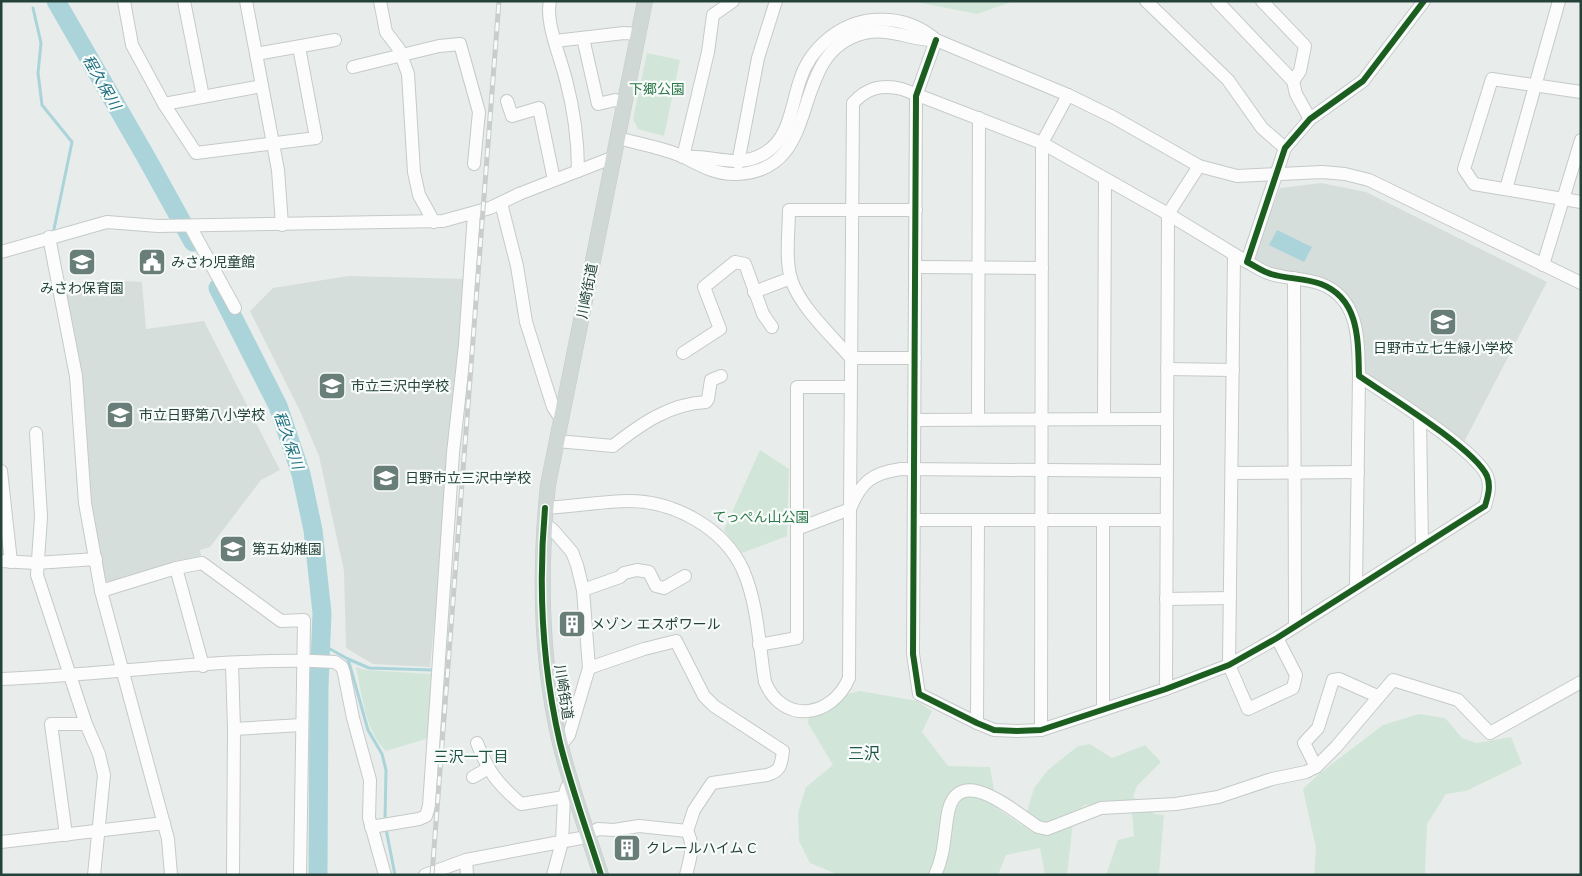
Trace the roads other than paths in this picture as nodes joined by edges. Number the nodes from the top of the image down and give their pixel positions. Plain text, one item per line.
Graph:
1 (124, 1) edge
2 (184, 1) edge
3 (246, 1) edge
4 (380, 1) edge
5 (550, 1) edge
6 (645, 1) edge
7 (733, 1) edge
8 (776, 1) edge
9 (1146, 1) edge
10 (1217, 1) edge
11 (1262, 1) edge
12 (1424, 1) edge
13 (1559, 1) edge
14 (638, 34) junction
15 (583, 38) junction
16 (335, 40) dead end
17 (936, 40) junction
18 (555, 41) junction
19 (299, 47) junction
20 (256, 54) junction
21 (402, 56) junction
22 (353, 67) dead end
23 (1293, 81) junction
24 (1536, 85) junction
25 (262, 86) junction
26 (1581, 92) edge
27 (1068, 95) junction
28 (916, 96) junction
29 (203, 97) junction
30 (507, 101) dead end
31 (625, 102) junction
32 (164, 104) junction
33 (979, 118) junction
34 (1310, 119) junction
35 (618, 138) junction
36 (1581, 140) edge
37 (1042, 143) junction
38 (274, 145) junction
39 (1285, 148) junction
40 (614, 156) junction
41 (684, 157) junction
42 (738, 163) junction
43 (474, 164) dead end
44 (1199, 166) junction
45 (578, 171) junction
46 (1278, 175) junction
47 (1105, 179) junction
48 (554, 180) junction
49 (1506, 190) junction
50 (1562, 199) junction
51 (1581, 202) edge
52 (501, 203) junction
53 (851, 209) junction
54 (916, 210) junction
55 (474, 213) junction
56 (1168, 214) junction
57 (434, 222) junction
58 (282, 225) junction
59 (188, 226) junction
60 (49, 237) junction
61 (2, 251) edge
62 (1234, 255) junction
63 (1247, 262) junction
64 (1543, 265) junction
65 (916, 267) junction
66 (979, 267) junction
67 (1042, 268) junction
68 (791, 278) junction
69 (1294, 278) junction
70 (1581, 283) edge
71 (754, 292) junction
72 (235, 308) dead end
73 (772, 327) dead end
74 (683, 353) dead end
75 (851, 358) junction
76 (915, 358) junction
77 (1167, 369) junction
78 (1233, 370) junction
79 (721, 376) dead end
80 (1359, 376) junction
81 (850, 387) junction
82 (1420, 417) junction
83 (561, 418) junction
84 (978, 419) junction
85 (1041, 419) junction
86 (1104, 419) junction
87 (1167, 419) junction
88 (915, 420) junction
89 (36, 432) dead end
90 (557, 441) junction
91 (914, 470) junction
92 (1, 471) edge
93 (1040, 471) junction
94 (1166, 471) junction
95 (1232, 472) junction
96 (1294, 472) junction
97 (1358, 472) junction
98 (850, 509) junction
99 (544, 515) junction
100 (914, 520) junction
101 (978, 520) junction
102 (1040, 520) junction
103 (1104, 520) junction
104 (1166, 520) junction
105 (796, 529) junction
106 (1422, 547) junction
107 (96, 559) junction
108 (6, 562) edge
109 (36, 563) junction
110 (176, 568) junction
111 (685, 576) dead end
112 (1356, 586) junction
113 (583, 590) junction
114 (101, 591) junction
115 (1230, 598) junction
116 (1166, 599) junction
117 (1295, 624) junction
118 (1277, 638) junction
119 (759, 645) junction
120 (309, 662) junction
121 (232, 664) junction
122 (1230, 665) junction
123 (203, 666) junction
124 (589, 668) junction
125 (123, 672) junction
126 (72, 677) junction
127 (1, 678) edge
128 (1581, 682) edge
129 (1, 688) edge
130 (1166, 689) junction
131 (1377, 696) junction
132 (1103, 709) junction
133 (977, 723) junction
134 (86, 724) junction
135 (302, 725) junction
136 (234, 729) junction
137 (1041, 730) junction
138 (476, 743) dead end
139 (561, 745) junction
140 (1316, 767) junction
141 (487, 769) junction
142 (473, 777) dead end
143 (568, 791) junction
144 (164, 822) junction
145 (371, 827) junction
146 (98, 831) junction
147 (687, 831) junction
148 (66, 834) junction
149 (589, 835) junction
150 (1, 842) edge
151 (562, 842) junction
152 (466, 860) junction
153 (94, 875) edge
154 (171, 875) edge
155 (233, 875) edge
156 (300, 875) edge
157 (384, 875) edge
158 (425, 875) edge
159 (467, 875) edge
160 (553, 875) edge
161 (601, 875) edge
162 (686, 875) edge
163 (934, 875) edge

1 - 32 street
2 - 29 street
3 - 20 street
4 - 21 street
5 - 18 street
6 - 14 main road, 川崎街道
7 - 41 street
8 - 42 street
9 - 39 street
10 - 23 street
11 - 23 street
12 - 34 street
13 - 24 street
14 - 15 street
14 - 31 main road, 川崎街道
15 - 18 street
15 - 31 street
16 - 19 street
17 - 27 street
17 - 28 street
17 - 41 street
17 - 42 street
18 - 45 street
19 - 20 street
19 - 38 street
20 - 25 street
21 - 22 street
21 - 43 street
21 - 57 street
23 - 34 street
24 - 26 street
24 - 49 street
24 - 49 street
25 - 29 street
25 - 38 street
27 - 37 street
27 - 44 street
28 - 33 street
28 - 53 street
28 - 54 street
29 - 32 street
30 - 48 street
31 - 35 main road, 川崎街道
32 - 38 street
33 - 37 street
33 - 66 street
34 - 39 street
35 - 40 main road, 川崎街道
35 - 41 street
36 - 50 street
37 - 47 street
37 - 67 street
38 - 58 street
39 - 46 street
40 - 45 street
40 - 83 main road, 川崎街道
41 - 42 street
44 - 46 street
44 - 56 street
45 - 48 street
46 - 63 street
46 - 64 street
47 - 56 street
47 - 86 street
48 - 52 street
49 - 50 street
50 - 51 street
50 - 64 street
52 - 55 street
52 - 83 street
53 - 54 street
53 - 68 street
53 - 75 street
54 - 65 street
55 - 57 street
55 - 145 street
56 - 62 street
56 - 77 street
57 - 58 street
58 - 59 street
59 - 60 street
59 - 72 street
60 - 61 street
60 - 107 street
62 - 63 street
62 - 78 street
63 - 69 street
64 - 70 street
65 - 66 street
65 - 76 street
66 - 67 street
66 - 84 street
67 - 85 street
68 - 71 street
68 - 75 street
69 - 80 street
69 - 96 street
71 - 73 street
71 - 74 street
75 - 76 street
75 - 81 street
76 - 88 street
77 - 78 street
77 - 87 street
78 - 95 street
79 - 90 street
80 - 82 street
80 - 97 street
81 - 98 street
81 - 105 street
82 - 106 street
82 - 106 street
83 - 90 main road, 川崎街道
84 - 85 street
84 - 88 street
85 - 86 street
85 - 93 street
86 - 87 street
87 - 94 street
88 - 91 street
89 - 109 street
90 - 99 main road, 川崎街道
91 - 93 street
91 - 98 street
91 - 100 street
92 - 108 street
93 - 94 street
93 - 102 street
94 - 104 street
95 - 96 street
95 - 115 street
96 - 97 street
96 - 117 street
97 - 112 street
98 - 105 street
98 - 119 street
99 - 113 street
99 - 119 street
99 - 139 main road, 川崎街道
100 - 101 street
100 - 133 street
101 - 102 street
101 - 133 street
102 - 103 street
102 - 137 street
103 - 104 street
103 - 132 street
104 - 116 street
105 - 119 street
106 - 112 street
107 - 109 street
107 - 114 street
108 - 109 street
109 - 126 street
110 - 114 street
110 - 120 street
110 - 123 street
111 - 113 street
112 - 117 street
113 - 124 street
114 - 125 street
115 - 116 street
115 - 122 street
116 - 130 street
117 - 118 street
118 - 122 street
118 - 122 street
120 - 121 street
120 - 135 street
120 - 145 street
121 - 123 street
121 - 136 street
122 - 130 street
123 - 125 street
124 - 139 street
124 - 147 street
125 - 126 street
125 - 144 street
126 - 127 street
126 - 134 street
127 - 129 street
128 - 131 street
130 - 132 street
131 - 140 street
131 - 140 street
132 - 137 street
133 - 137 street
134 - 146 street
134 - 148 street
135 - 136 street
135 - 156 street
136 - 155 street
138 - 141 street
139 - 143 main road, 川崎街道
140 - 163 street
141 - 142 street
141 - 143 street
143 - 149 main road, 川崎街道
143 - 151 street
144 - 146 street
144 - 154 street
145 - 157 street
146 - 148 street
146 - 153 street
147 - 149 street
147 - 162 street
148 - 150 street
149 - 151 street
149 - 161 main road, 川崎街道
151 - 152 street
151 - 160 street
152 - 158 street
152 - 159 street

